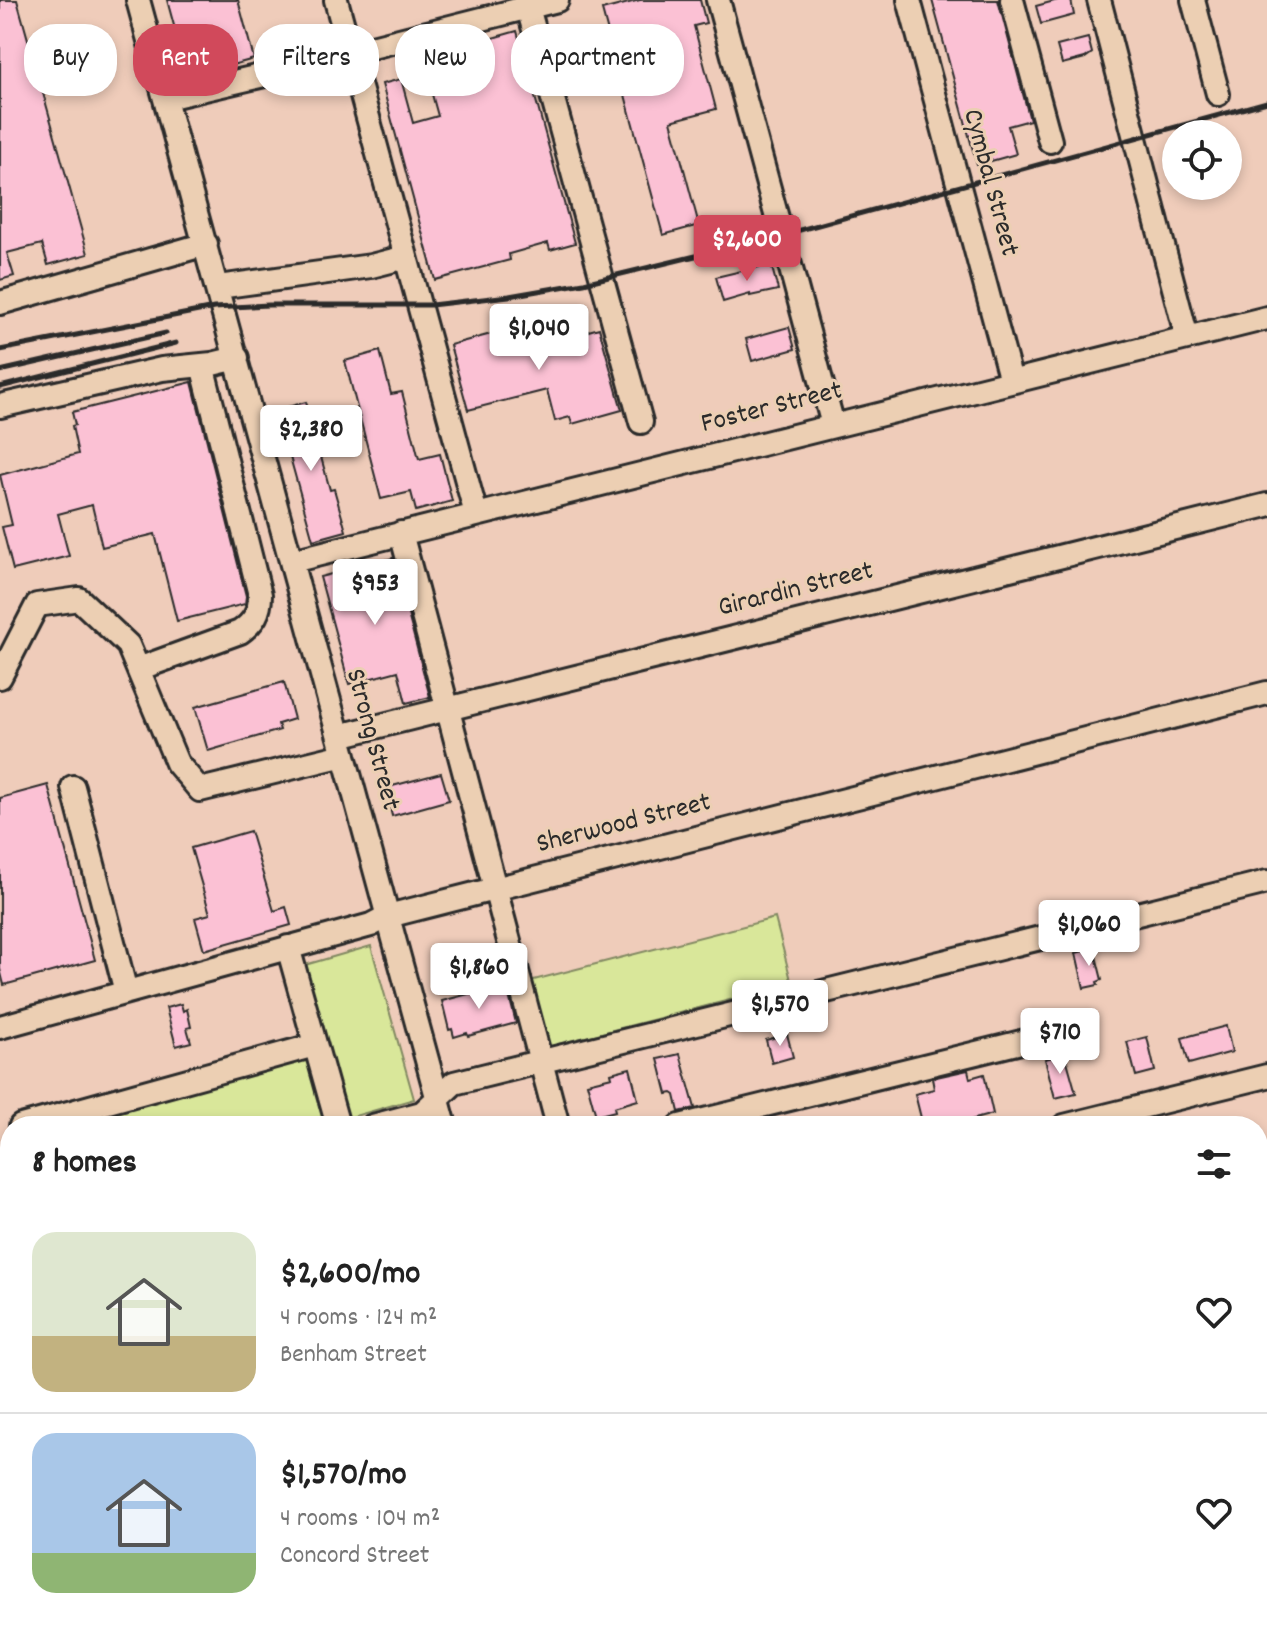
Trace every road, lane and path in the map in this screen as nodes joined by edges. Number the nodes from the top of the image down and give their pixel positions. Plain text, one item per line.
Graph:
1 (138, 0) edge
2 (336, 0) edge
3 (557, 0) edge
4 (718, 0) edge
5 (909, 0) edge
6 (1012, 0) edge
7 (1099, 0) edge
8 (1193, 0) edge
9 (527, 4) edge
10 (342, 24) edge
11 (379, 45) edge
12 (254, 76) edge
13 (1218, 94) dead end
14 (362, 96) edge
15 (166, 98) junction
16 (1050, 141) dead end
17 (777, 218) dead end
18 (206, 244) junction
19 (406, 257) junction
20 (790, 265) dead end
21 (218, 287) junction
22 (0, 303) edge
23 (1267, 318) edge
24 (1187, 338) junction
25 (237, 358) junction
26 (202, 365) junction
27 (1011, 381) junction
28 (0, 406) edge
29 (641, 422) dead end
30 (833, 425) junction
31 (1267, 505) edge
32 (476, 514) junction
33 (401, 533) junction
34 (292, 561) junction
35 (138, 669) junction
36 (0, 677) edge
37 (1267, 693) edge
38 (447, 709) junction
39 (342, 745) junction
40 (73, 787) dead end
41 (1267, 882) edge
42 (495, 888) junction
43 (388, 916) junction
44 (288, 947) junction
45 (126, 992) junction
46 (0, 1027) edge
47 (1082, 1027) dead end
48 (315, 1045) junction
49 (541, 1062) junction
50 (1267, 1076) edge
51 (437, 1098) junction
52 (57, 1116) edge
53 (335, 1116) edge
54 (411, 1116) edge
55 (442, 1116) edge
56 (555, 1116) edge
57 (721, 1116) edge
58 (1105, 1116) edge

1 - 15 street, Strong Street
2 - 10 street
3 - 9 street
4 - 17 street
5 - 27 street, Cymbal Street
6 - 16 street
7 - 24 street
8 - 13 street
9 - 11 street
9 - 29 street
12 - 15 street
14 - 19 street
15 - 18 street, Strong Street
18 - 21 street, Strong Street
18 - 22 street
19 - 21 street
19 - 32 street
20 - 30 street
21 - 25 street, Strong Street
23 - 24 street, Foster Street
24 - 27 street, Foster Street
25 - 26 street
25 - 34 street, Strong Street
26 - 28 street
26 - 35 street
27 - 30 street, Foster Street
30 - 32 street, Foster Street
31 - 38 street, Girardin Street
32 - 33 street, Foster Street
33 - 34 street, Foster Street
33 - 38 street
34 - 39 street, Strong Street
35 - 36 street
35 - 39 street, Girardin Street
37 - 42 street, Sherwood Street
38 - 39 street, Girardin Street
38 - 42 street
39 - 43 street, Strong Street
40 - 45 street
41 - 49 street
42 - 43 street, Sherwood Street
42 - 49 street
43 - 44 street, Sherwood Street
43 - 51 street, Strong Street
44 - 45 street, Sherwood Street
44 - 48 street
45 - 46 street, Sherwood Street
47 - 57 street
48 - 52 street
48 - 53 street
49 - 51 street
49 - 56 street
50 - 58 street
51 - 54 street
51 - 55 street, Strong Street

